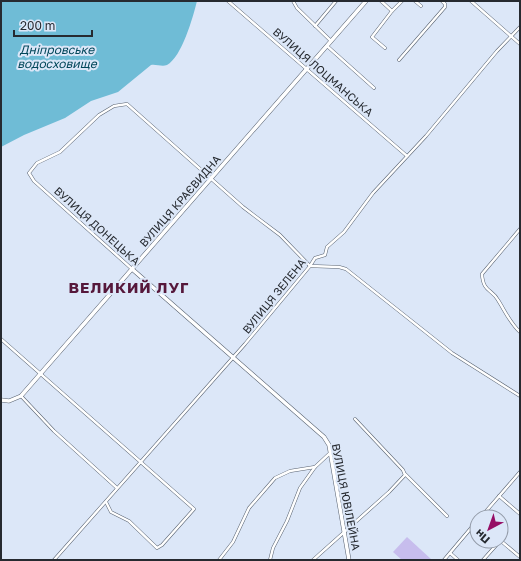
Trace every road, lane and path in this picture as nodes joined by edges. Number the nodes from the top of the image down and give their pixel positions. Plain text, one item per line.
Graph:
1 (228, 1) edge
2 (293, 1) edge
3 (336, 1) edge
4 (366, 1) edge
5 (381, 1) edge
6 (402, 1) edge
7 (415, 1) edge
8 (442, 1) edge
9 (471, 1) edge
10 (421, 6) dead end
11 (392, 12) junction
12 (315, 26) junction
13 (520, 28) edge
14 (512, 37) junction
15 (332, 41) junction
16 (520, 44) edge
17 (327, 46) junction
18 (385, 48) dead end
19 (399, 60) dead end
20 (306, 70) junction
21 (374, 88) dead end
22 (407, 156) junction
23 (212, 178) junction
24 (520, 230) edge
25 (310, 266) junction
26 (132, 269) junction
27 (520, 332) edge
28 (1, 340) edge
29 (233, 357) junction
30 (40, 374) junction
31 (21, 396) junction
32 (520, 396) edge
33 (1, 400) edge
34 (355, 419) dead end
35 (324, 437) joint
36 (329, 454) junction
37 (141, 462) junction
38 (315, 467) junction
39 (520, 472) edge
40 (405, 474) junction
41 (117, 488) junction
42 (499, 496) junction
43 (106, 502) junction
44 (488, 509) edge
45 (520, 514) edge
46 (447, 516) dead end
47 (469, 530) edge
48 (344, 533) junction
49 (492, 549) edge
50 (509, 549) edge
51 (450, 553) junction
52 (519, 558) edge
53 (54, 560) edge
54 (219, 560) edge
55 (270, 560) edge
56 (313, 560) edge
57 (349, 560) edge
58 (444, 560) edge
59 (458, 560) edge
60 (482, 560) edge

1 - 20 street, ВУЛИЦЯ ЛОЦМАНСЬКА
2 - 12 street
3 - 12 street
4 - 15 street, ВУЛИЦЯ КРАЄВИДНА
5 - 11 street
6 - 11 street
7 - 10 street
8 - 19 street
9 - 14 street
11 - 18 street
12 - 15 street
13 - 14 street, ВУЛИЦЯ ЗЕЛЕНА
14 - 16 street
14 - 22 street, ВУЛИЦЯ ЗЕЛЕНА
15 - 17 street, ВУЛИЦЯ КРАЄВИДНА
17 - 20 street, ВУЛИЦЯ КРАЄВИДНА
17 - 21 street
20 - 22 street, ВУЛИЦЯ ЛОЦМАНСЬКА
20 - 23 street, ВУЛИЦЯ КРАЄВИДНА
22 - 25 street, ВУЛИЦЯ ЗЕЛЕНА
23 - 25 street
23 - 26 street, ВУЛИЦЯ КРАЄВИДНА
23 - 26 street, ВУЛИЦЯ ДОНЕЦЬКА
24 - 27 street
25 - 29 street, ВУЛИЦЯ ЗЕЛЕНА
25 - 32 street
26 - 29 street, ВУЛИЦЯ ДОНЕЦЬКА
26 - 30 street, ВУЛИЦЯ КРАЄВИДНА
28 - 30 street
29 - 35 street, ВУЛИЦЯ ДОНЕЦЬКА
29 - 37 street, ВУЛИЦЯ ЗЕЛЕНА
30 - 31 street, ВУЛИЦЯ КРАЄВИДНА
30 - 37 street
31 - 33 street
31 - 41 street
34 - 40 street
35 - 36 street, ВУЛИЦЯ ЮВІЛЕЙНА
36 - 38 street
36 - 48 street, ВУЛИЦЯ ЮВІЛЕЙНА
37 - 41 street, ВУЛИЦЯ ЗЕЛЕНА
37 - 43 street
38 - 54 street
38 - 55 street
39 - 42 street
40 - 46 street
40 - 48 street
41 - 43 street, ВУЛИЦЯ ЗЕЛЕНА
42 - 44 street
42 - 45 street
43 - 53 street, ВУЛИЦЯ ЗЕЛЕНА
47 - 51 street
48 - 56 street
48 - 57 street, ВУЛИЦЯ ЮВІЛЕЙНА
49 - 60 street
50 - 52 street
51 - 58 street
51 - 59 street

